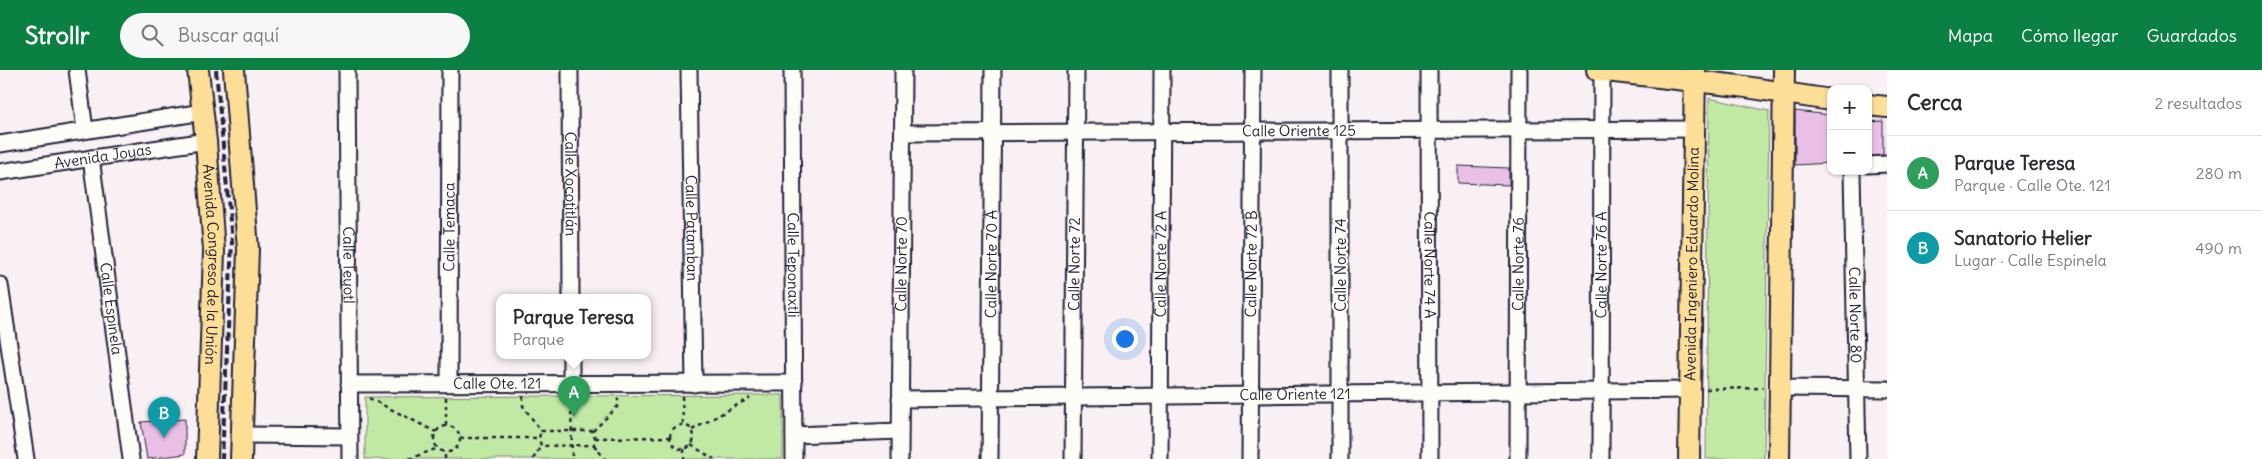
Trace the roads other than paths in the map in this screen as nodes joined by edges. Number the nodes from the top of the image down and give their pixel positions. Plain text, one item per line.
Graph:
1 (77, 70) edge
2 (198, 70) edge
3 (234, 70) edge
4 (347, 70) edge
5 (450, 70) edge
6 (570, 70) edge
7 (689, 70) edge
8 (792, 70) edge
9 (903, 70) edge
10 (993, 70) edge
11 (1076, 70) edge
12 (1162, 70) edge
13 (1253, 70) edge
14 (1340, 70) edge
15 (1429, 70) edge
16 (1519, 70) edge
17 (1599, 70) edge
18 (1784, 70) edge
19 (1695, 76) edge
20 (1740, 78) edge
21 (1782, 94) junction
22 (1827, 100) edge
23 (1872, 105) edge
24 (1887, 107) edge
25 (204, 112) junction
26 (1601, 129) junction
27 (1696, 129) junction
28 (85, 130) junction
29 (1428, 130) junction
30 (1519, 130) junction
31 (1340, 131) junction
32 (1161, 132) junction
33 (1252, 132) junction
34 (903, 133) junction
35 (1076, 133) junction
36 (992, 134) junction
37 (206, 141) junction
38 (0, 144) edge
39 (91, 158) junction
40 (1887, 164) edge
41 (1872, 165) edge
42 (0, 172) edge
43 (1852, 175) edge
44 (0, 285) edge
45 (571, 294) edge
46 (571, 359) edge
47 (794, 382) junction
48 (349, 384) junction
49 (572, 384) junction
50 (447, 388) junction
51 (688, 388) junction
52 (1780, 388) junction
53 (1887, 389) edge
54 (1690, 390) junction
55 (1857, 390) junction
56 (1431, 392) junction
57 (1518, 392) junction
58 (1600, 392) junction
59 (1160, 395) junction
60 (1250, 395) junction
61 (1341, 395) junction
62 (1073, 396) junction
63 (989, 397) junction
64 (900, 399) junction
65 (900, 431) junction
66 (242, 435) junction
67 (794, 435) junction
68 (349, 436) junction
69 (26, 459) edge
70 (131, 459) edge
71 (207, 459) edge
72 (241, 459) edge
73 (350, 459) edge
74 (794, 459) edge
75 (900, 459) edge
76 (990, 459) edge
77 (1073, 459) edge
78 (1160, 459) edge
79 (1250, 459) edge
80 (1340, 459) edge
81 (1430, 459) edge
82 (1518, 459) edge
83 (1601, 459) edge
84 (1689, 459) edge
85 (1779, 459) edge
86 (1858, 459) edge

1 - 28 street
2 - 25 main road, Avenida Congreso de la Unión
3 - 66 main road
4 - 48 street, Calle Teyotl
5 - 50 street, Calle Temaca
6 - 45 street, Calle Xocotitlán
7 - 51 street, Calle Patamban
8 - 47 street, Calle Teponaxtli
9 - 34 street, Calle Norte 70
10 - 36 street, Calle Norte 70 A
11 - 35 street, Calle Norte 72
12 - 32 street, Calle Norte 72 A
13 - 33 street, Calle Norte 72 B
14 - 31 street, Calle Norte 74
15 - 29 street, Calle Norte 74 A
16 - 30 street, Calle Norte 76
17 - 19 main road
17 - 26 street, Calle Norte 76 A
18 - 21 main road
19 - 20 main road
19 - 27 main road, Avenida Ingeniero Eduardo Molina
20 - 21 main road
21 - 22 main road
21 - 52 main road
23 - 24 main road
25 - 28 street, Avenida Joyas
25 - 37 main road, Avenida Congreso de la Unión
26 - 27 street, Calle Oriente 125
26 - 30 street, Calle Oriente 125
26 - 58 street, Calle Norte 76 A
27 - 54 main road, Avenida Ingeniero Eduardo Molina
28 - 38 street, Avenida Joyas
29 - 30 street, Calle Oriente 125
29 - 31 street, Calle Oriente 125
29 - 56 street, Calle Norte 74 A
30 - 57 street, Calle Norte 76
31 - 33 street, Calle Oriente 125
31 - 61 street, Calle Norte 74
32 - 33 street, Calle Oriente 125
32 - 35 street, Calle Oriente 125
32 - 59 street, Calle Norte 72 A
33 - 60 street, Calle Norte 72 B
34 - 36 street, Calle Oriente 125
34 - 64 street, Calle Norte 70
35 - 36 street, Calle Oriente 125
35 - 62 street, Calle Norte 72
36 - 63 street, Calle Norte 70 A
37 - 39 street, Avenida Joyas
37 - 71 main road, Avenida Congreso de la Unión
39 - 42 street, Avenida Joyas
39 - 70 street, Calle Espinela
40 - 41 street
43 - 55 street, Calle Norte 80
44 - 69 street
46 - 49 street
47 - 51 street, Calle Ote. 121
47 - 67 street, Calle Teponaxtli
48 - 50 street, Calle Ote. 121
48 - 68 street, Calle Teyotl
49 - 50 street, Calle Ote. 121
49 - 51 street, Calle Ote. 121
52 - 55 street
52 - 85 main road
53 - 55 street
54 - 58 street, Calle Oriente 121
54 - 84 main road, Avenida Ingeniero Eduardo Molina
55 - 86 street, Calle Norte 80
56 - 57 street, Calle Oriente 121
56 - 61 street, Calle Oriente 121
56 - 81 street, Calle Norte 74 A
57 - 58 street, Calle Oriente 121
57 - 82 street, Calle Norte 76
58 - 83 street, Calle Norte 76 A
59 - 60 street, Calle Oriente 121
59 - 62 street, Calle Oriente 121
59 - 78 street, Calle Norte 72 A
60 - 61 street, Calle Oriente 121
60 - 79 street, Calle Norte 72 B
61 - 80 street, Calle Norte 74
62 - 63 street, Calle Oriente 121
62 - 77 street, Calle Norte 72
63 - 64 street, Calle Oriente 121
63 - 76 street, Calle Norte 70 A
64 - 65 street, Calle Norte 70
65 - 67 street
65 - 75 street, Calle Norte 70
66 - 68 street
66 - 72 main road
67 - 74 street, Calle Teponaxtli
68 - 73 street, Calle Teyotl

